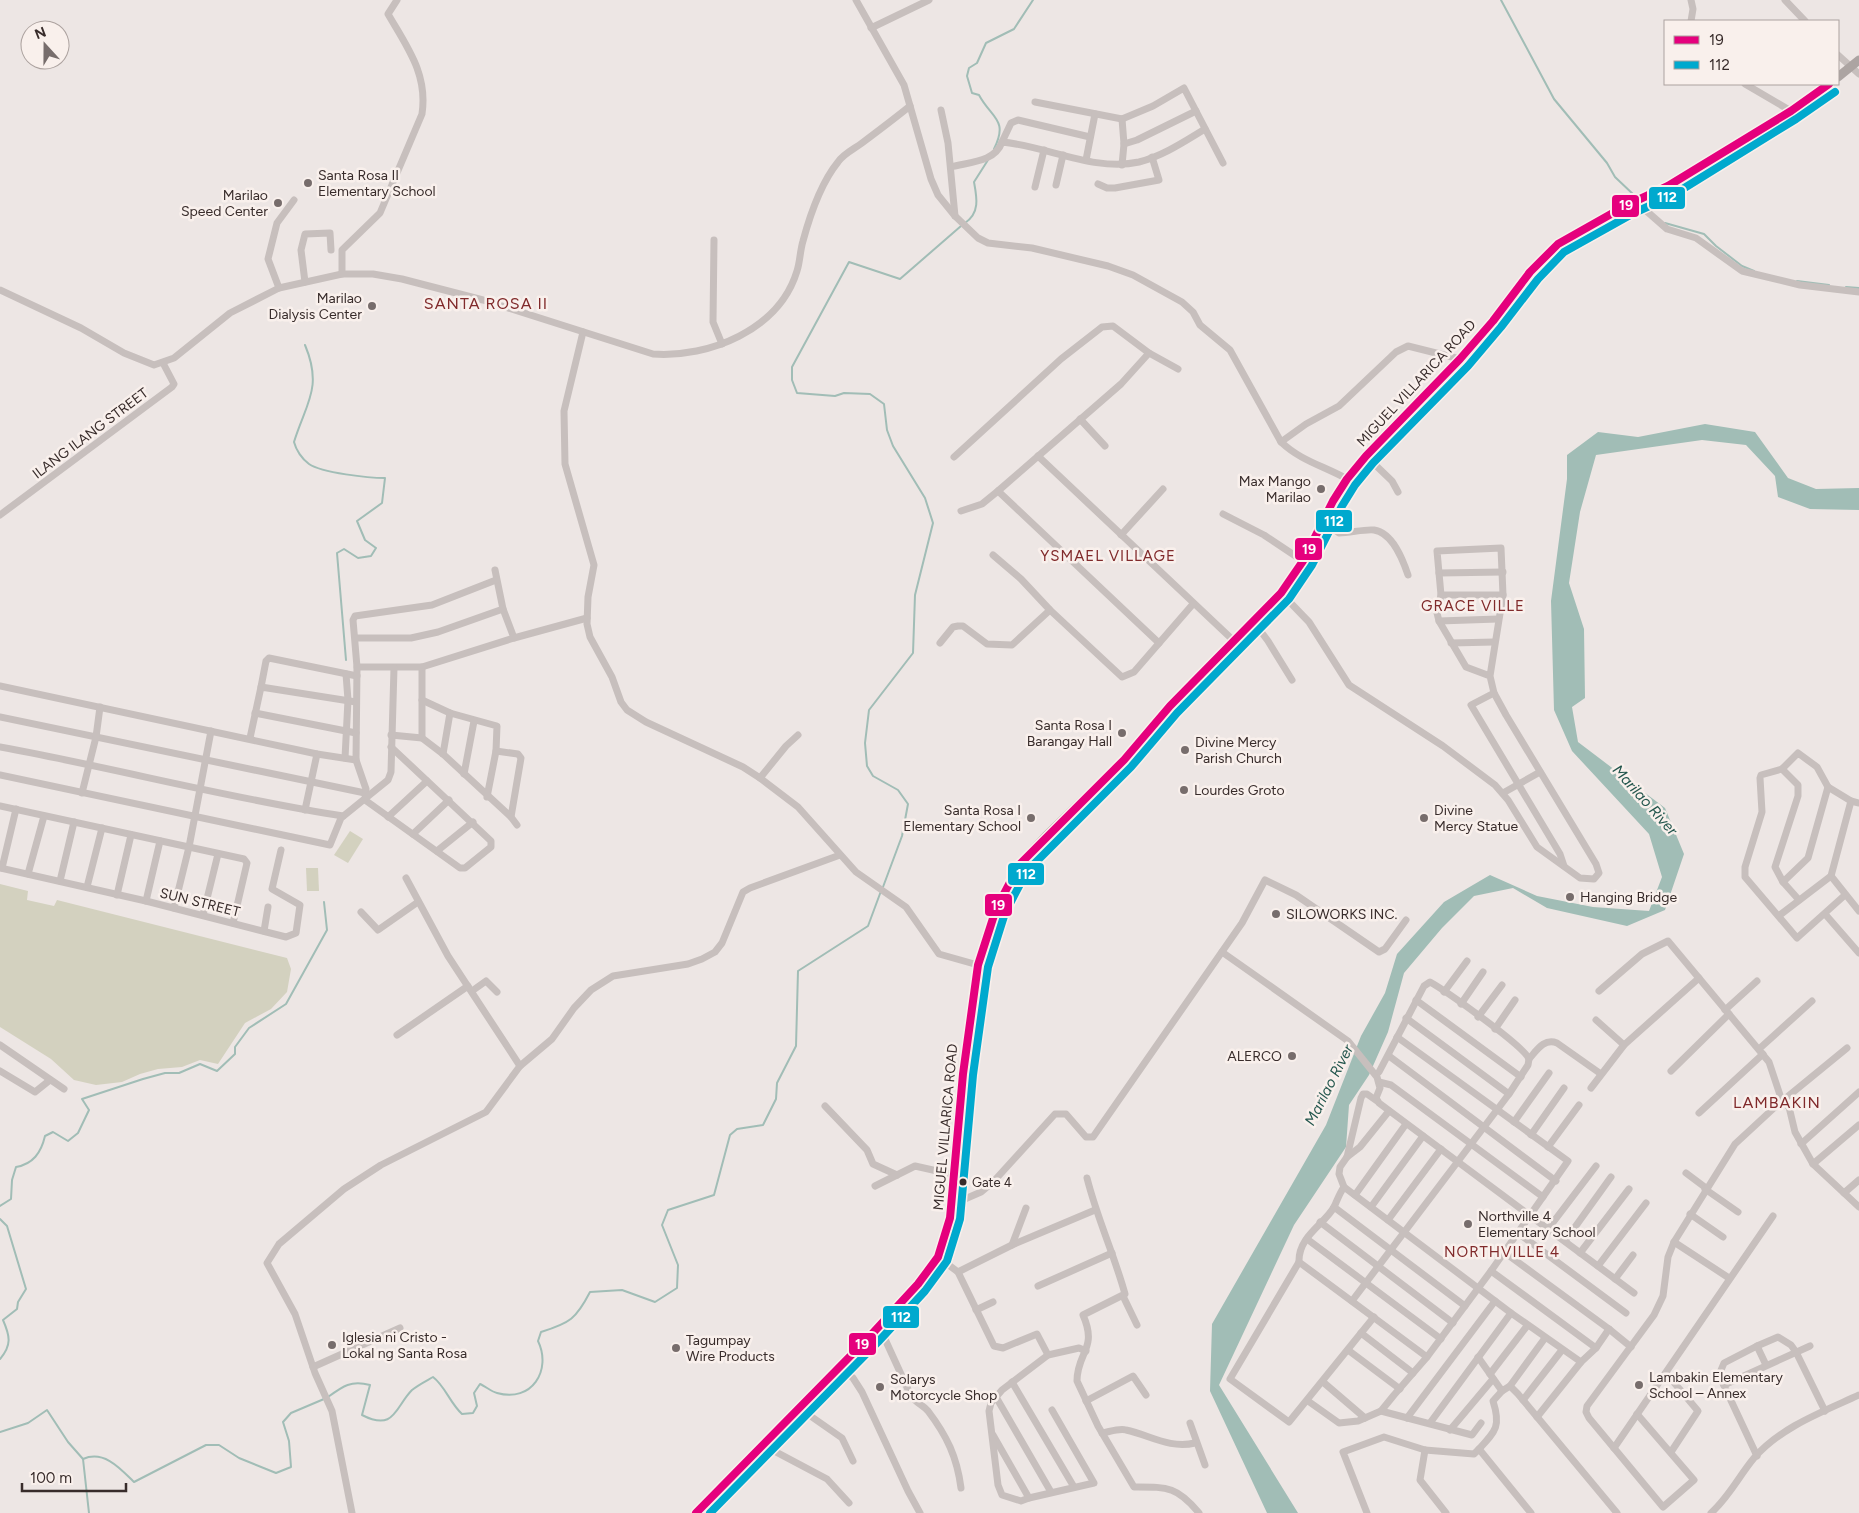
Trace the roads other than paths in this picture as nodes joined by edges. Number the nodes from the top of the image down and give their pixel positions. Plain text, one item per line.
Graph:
1 (397, 0) edge
2 (856, 0) edge
3 (929, 0) edge
4 (1691, 0) edge
5 (1785, 0) edge
6 (917, 3) edge
7 (1691, 20) edge
8 (1804, 20) edge
9 (871, 28) junction
10 (1839, 56) edge
11 (1859, 60) edge
12 (1850, 67) junction
13 (1859, 74) edge
14 (1839, 76) edge
15 (1747, 85) edge
16 (1828, 85) edge
17 (1035, 102) dead end
18 (910, 106) junction
19 (941, 110) dead end
20 (1196, 111) junction
21 (1791, 111) junction
22 (1095, 114) junction
23 (1122, 119) junction
24 (1205, 129) junction
25 (1090, 137) junction
26 (1002, 144) junction
27 (1124, 144) junction
28 (1044, 150) junction
29 (1063, 154) junction
30 (1152, 157) junction
31 (1086, 160) junction
32 (1223, 163) dead end
33 (1122, 164) junction
34 (951, 166) junction
35 (1098, 184) dead end
36 (1056, 185) dead end
37 (1035, 187) dead end
38 (294, 200) dead end
39 (1635, 200) junction
40 (955, 216) junction
41 (714, 240) dead end
42 (331, 250) dead end
43 (342, 274) junction
44 (305, 282) junction
45 (279, 288) junction
46 (0, 290) edge
47 (1859, 292) edge
48 (583, 332) junction
49 (722, 344) junction
50 (1149, 353) junction
51 (1460, 359) junction
52 (163, 363) junction
53 (1178, 369) dead end
54 (1080, 419) junction
55 (1281, 442) junction
56 (1105, 446) dead end
57 (1038, 456) junction
58 (1366, 456) junction
59 (954, 457) dead end
60 (1347, 479) junction
61 (1163, 489) dead end
62 (998, 491) junction
63 (1398, 492) dead end
64 (961, 511) dead end
65 (1223, 514) dead end
66 (0, 515) edge
67 (1321, 525) junction
68 (1121, 535) junction
69 (993, 555) dead end
70 (1303, 561) junction
71 (495, 570) dead end
72 (1503, 572) junction
73 (1440, 574) junction
74 (1408, 575) dead end
75 (496, 580) junction
76 (1281, 593) junction
77 (1441, 595) junction
78 (1503, 595) junction
79 (1194, 604) junction
80 (503, 609) junction
81 (1050, 610) junction
82 (587, 618) junction
83 (1498, 619) junction
84 (1253, 621) junction
85 (1439, 621) junction
86 (356, 638) junction
87 (514, 638) junction
88 (1234, 641) junction
89 (1494, 642) junction
90 (940, 643) dead end
91 (1159, 643) junction
92 (1451, 643) junction
93 (357, 666) junction
94 (422, 667) junction
95 (394, 668) junction
96 (346, 674) junction
97 (357, 676) junction
98 (1490, 676) junction
99 (1292, 680) dead end
100 (0, 686) edge
101 (261, 686) junction
102 (1494, 693) junction
103 (348, 700) junction
104 (422, 700) junction
105 (356, 702) junction
106 (100, 707) junction
107 (255, 713) junction
108 (450, 713) junction
109 (0, 717) edge
110 (474, 721) junction
111 (211, 731) junction
112 (347, 732) junction
113 (356, 733) junction
114 (391, 734) junction
115 (798, 735) dead end
116 (96, 737) junction
117 (250, 738) junction
118 (422, 738) junction
119 (0, 746) edge
120 (391, 747) junction
121 (496, 750) junction
122 (317, 754) junction
123 (443, 754) junction
124 (344, 758) junction
125 (204, 760) junction
126 (356, 760) junction
127 (89, 763) junction
128 (1782, 769) junction
129 (1540, 772) junction
130 (464, 774) junction
131 (0, 775) edge
132 (760, 778) junction
133 (427, 781) junction
134 (312, 783) junction
135 (1518, 784) junction
136 (1828, 787) junction
137 (198, 789) junction
138 (82, 793) junction
139 (1503, 793) junction
140 (365, 796) junction
141 (487, 796) junction
142 (449, 800) junction
143 (1851, 801) junction
144 (1859, 803) edge
145 (0, 806) edge
146 (16, 809) junction
147 (305, 810) junction
148 (44, 816) junction
149 (343, 816) junction
150 (194, 817) junction
151 (388, 817) junction
152 (511, 817) junction
153 (74, 822) junction
154 (473, 822) junction
155 (517, 825) dead end
156 (102, 828) junction
157 (413, 834) junction
158 (131, 835) junction
159 (160, 841) junction
160 (189, 847) junction
161 (281, 850) dead end
162 (437, 851) junction
163 (218, 854) junction
164 (840, 855) junction
165 (1564, 866) junction
166 (1, 868) edge
167 (28, 874) junction
168 (1831, 876) junction
169 (406, 878) dead end
170 (60, 881) junction
171 (1783, 882) junction
172 (87, 887) junction
173 (117, 895) junction
174 (1845, 895) junction
175 (1799, 900) junction
176 (146, 901) junction
177 (418, 902) junction
178 (268, 907) dead end
179 (174, 908) junction
180 (1859, 911) edge
181 (361, 912) dead end
182 (1825, 914) junction
183 (203, 915) junction
184 (1780, 916) junction
185 (1406, 920) dead end
186 (233, 923) junction
187 (264, 931) junction
188 (1222, 952) junction
189 (1859, 953) edge
190 (1467, 961) dead end
191 (978, 965) junction
192 (1483, 972) dead end
193 (1699, 978) junction
194 (1757, 981) dead end
195 (1502, 985) dead end
196 (470, 988) junction
197 (1599, 991) dead end
198 (497, 992) dead end
199 (1444, 992) junction
200 (1416, 1000) junction
201 (1515, 1000) dead end
202 (1812, 1001) dead end
203 (1461, 1004) junction
204 (1727, 1012) junction
205 (1478, 1017) junction
206 (1406, 1018) junction
207 (1596, 1020) dead end
208 (1495, 1028) junction
209 (397, 1035) dead end
210 (1397, 1037) junction
211 (0, 1045) edge
212 (1624, 1045) junction
213 (1847, 1048) dead end
214 (1761, 1051) junction
215 (1389, 1056) junction
216 (1529, 1059) junction
217 (520, 1066) junction
218 (0, 1071) edge
219 (1671, 1071) dead end
220 (1376, 1073) junction
221 (1549, 1073) dead end
222 (1601, 1074) junction
223 (1521, 1077) junction
224 (50, 1080) junction
225 (1379, 1082) junction
226 (1564, 1088) dead end
227 (1591, 1088) dead end
228 (64, 1089) dead end
229 (1859, 1092) edge
230 (1509, 1094) junction
231 (1377, 1101) junction
232 (1782, 1101) junction
233 (1579, 1105) dead end
234 (825, 1106) dead end
235 (1497, 1110) junction
236 (1389, 1111) junction
237 (1699, 1113) dead end
238 (1514, 1122) junction
239 (1406, 1124) junction
240 (1859, 1125) edge
241 (1484, 1127) junction
242 (1531, 1135) junction
243 (1423, 1136) junction
244 (1471, 1144) junction
245 (1801, 1144) junction
246 (1548, 1147) junction
247 (1441, 1149) junction
248 (1347, 1157) junction
249 (1459, 1162) junction
250 (1813, 1164) junction
251 (1596, 1166) dead end
252 (1686, 1173) dead end
253 (955, 1175) junction
254 (897, 1176) junction
255 (1087, 1178) dead end
256 (1611, 1178) dead end
257 (1859, 1180) edge
258 (1556, 1181) junction
259 (874, 1186) dead end
260 (1344, 1187) junction
261 (1706, 1188) junction
262 (1629, 1189) dead end
263 (1844, 1193) junction
264 (1355, 1195) junction
265 (1543, 1197) junction
266 (1646, 1203) dead end
267 (952, 1205) junction
268 (1334, 1207) junction
269 (1026, 1208) dead end
270 (1371, 1208) junction
271 (1859, 1208) edge
272 (1095, 1210) junction
273 (1738, 1212) dead end
274 (1690, 1214) junction
275 (1530, 1215) junction
276 (1773, 1216) dead end
277 (1388, 1220) junction
278 (1320, 1222) junction
279 (1548, 1229) junction
280 (1405, 1233) junction
281 (1518, 1233) junction
282 (1724, 1237) dead end
283 (1306, 1239) junction
284 (1565, 1241) junction
285 (1674, 1242) junction
286 (1012, 1245) junction
287 (1390, 1251) junction
288 (1504, 1252) junction
289 (1112, 1253) junction
290 (1580, 1253) junction
291 (1633, 1255) dead end
292 (938, 1258) junction
293 (1299, 1262) junction
294 (1598, 1266) junction
295 (1378, 1268) junction
296 (1492, 1270) junction
297 (958, 1272) junction
298 (1729, 1278) junction
299 (1615, 1279) junction
300 (1365, 1283) junction
301 (1038, 1286) dead end
302 (1478, 1288) junction
303 (1634, 1293) dead end
304 (1123, 1296) junction
305 (1352, 1301) junction
306 (993, 1302) dead end
307 (1495, 1302) junction
308 (1465, 1306) junction
309 (976, 1310) junction
310 (1510, 1313) junction
311 (1626, 1313) dead end
312 (1374, 1317) junction
313 (1453, 1323) junction
314 (1137, 1325) dead end
315 (879, 1326) junction
316 (1527, 1326) junction
317 (400, 1328) dead end
318 (1609, 1328) junction
319 (1361, 1333) junction
320 (1545, 1338) junction
321 (1440, 1339) junction
322 (1757, 1346) junction
323 (1810, 1346) dead end
324 (1631, 1347) junction
325 (1596, 1348) junction
326 (1086, 1350) junction
327 (1348, 1350) junction
328 (1562, 1350) junction
329 (1796, 1352) junction
330 (1048, 1355) junction
331 (1427, 1357) junction
332 (1478, 1357) junction
333 (1581, 1362) junction
334 (1766, 1365) junction
335 (313, 1367) junction
336 (840, 1367) junction
337 (1414, 1373) junction
338 (1666, 1373) junction
339 (1492, 1376) junction
340 (1012, 1382) junction
341 (1323, 1382) junction
342 (1724, 1385) junction
343 (1510, 1386) junction
344 (1400, 1389) junction
345 (1502, 1391) junction
346 (1146, 1395) dead end
347 (1859, 1395) edge
348 (996, 1397) junction
349 (1523, 1400) junction
350 (1086, 1401) junction
351 (1308, 1401) junction
352 (799, 1408) junction
353 (1052, 1410) dead end
354 (1380, 1411) junction
355 (1824, 1411) junction
356 (1637, 1414) junction
357 (1537, 1417) junction
358 (1365, 1418) junction
359 (1407, 1418) junction
360 (1481, 1422) dead end
361 (1190, 1423) dead end
362 (1430, 1423) junction
363 (1450, 1430) junction
364 (992, 1432) junction
365 (1102, 1433) junction
366 (1196, 1443) junction
367 (763, 1444) junction
368 (1614, 1448) junction
369 (1479, 1449) junction
370 (1425, 1450) junction
371 (1671, 1452) junction
372 (1757, 1456) junction
373 (853, 1462) dead end
374 (1205, 1465) dead end
375 (1074, 1487) junction
376 (961, 1488) dead end
377 (1051, 1492) junction
378 (1029, 1498) junction
379 (849, 1503) dead end
380 (352, 1513) edge
381 (696, 1513) edge
382 (920, 1513) edge
383 (1199, 1513) edge
384 (1368, 1513) edge
385 (1446, 1513) edge
386 (1531, 1513) edge
387 (1617, 1513) edge
388 (1712, 1513) edge

1 - 43 street
2 - 9 street
3 - 6 street
4 - 7 street
5 - 8 street
6 - 9 street
9 - 18 street
10 - 12 street
11 - 12 main road
12 - 13 street
12 - 14 main road
15 - 21 street
16 - 21 main road, MIGUEL VILLARICA ROAD
17 - 22 street
18 - 40 street
18 - 49 street
19 - 34 street
20 - 23 street
20 - 24 street
20 - 27 street
21 - 39 main road, MIGUEL VILLARICA ROAD
22 - 23 street
22 - 25 street
23 - 27 street
24 - 30 street
24 - 32 street
25 - 26 street
25 - 31 street
26 - 28 street
26 - 34 street
27 - 33 street
28 - 29 street
28 - 37 street
29 - 31 street
29 - 36 street
30 - 33 street
30 - 35 street
31 - 33 street
34 - 40 street
38 - 45 street
39 - 47 street
39 - 51 main road, MIGUEL VILLARICA ROAD
40 - 55 street
41 - 49 street
42 - 44 street
43 - 44 street
43 - 48 street
44 - 45 street
45 - 52 street
46 - 52 street
48 - 49 street
48 - 82 street
50 - 53 street
50 - 54 street
50 - 59 street
51 - 55 street
51 - 58 main road, MIGUEL VILLARICA ROAD
52 - 66 street, ILANG ILANG STREET
54 - 56 street
54 - 57 street
55 - 60 street
57 - 62 street
57 - 68 street
58 - 60 main road, MIGUEL VILLARICA ROAD
58 - 63 street
60 - 67 main road, MIGUEL VILLARICA ROAD
61 - 68 street
62 - 64 street
62 - 91 street
65 - 70 street
67 - 70 main road, MIGUEL VILLARICA ROAD
67 - 74 street
68 - 79 street
69 - 81 street
70 - 76 main road, MIGUEL VILLARICA ROAD
71 - 75 street
72 - 73 street
72 - 73 street
72 - 78 street
73 - 77 street
75 - 80 street
75 - 86 street
76 - 84 main road, MIGUEL VILLARICA ROAD
76 - 139 street
77 - 78 street
77 - 85 street
78 - 83 street
79 - 88 street
79 - 91 street
80 - 86 street
80 - 87 street
81 - 90 street
81 - 91 street
82 - 87 street
82 - 132 street
83 - 85 street
83 - 89 street
84 - 88 main road, MIGUEL VILLARICA ROAD
84 - 99 street
85 - 92 street
86 - 93 street
87 - 94 street
88 - 191 main road, MIGUEL VILLARICA ROAD
89 - 92 street
89 - 98 street
92 - 98 street
93 - 95 street
93 - 97 street
94 - 95 street
94 - 104 street
95 - 114 street
96 - 97 street
96 - 101 street
96 - 103 street
97 - 105 street
98 - 102 street
100 - 106 street
101 - 103 street
101 - 107 street
102 - 129 street
102 - 135 street
103 - 105 street
103 - 112 street
104 - 108 street
104 - 118 street
105 - 113 street
106 - 111 street
106 - 116 street
107 - 112 street
107 - 117 street
108 - 110 street
108 - 123 street
109 - 116 street
110 - 121 street
110 - 130 street
111 - 117 street
111 - 125 street
112 - 113 street
112 - 124 street
113 - 126 street
114 - 118 street
114 - 120 street
115 - 132 street
116 - 125 street
116 - 127 street
117 - 122 street
118 - 123 street
119 - 127 street
120 - 133 street
120 - 140 street
121 - 141 street
121 - 152 street
122 - 124 street
122 - 134 street
123 - 130 street
124 - 126 street
125 - 134 street
125 - 137 street
126 - 140 street
127 - 137 street
127 - 138 street
128 - 136 street
128 - 171 street
128 - 184 street
129 - 135 street
129 - 165 street
130 - 141 street
131 - 138 street
132 - 164 street
133 - 142 street
133 - 151 street
134 - 140 street
134 - 147 street
135 - 139 street
135 - 165 street
136 - 143 street
136 - 171 street
137 - 147 street
137 - 150 street
138 - 150 street
139 - 165 street
140 - 149 street
140 - 151 street
141 - 152 street
142 - 154 street
142 - 157 street
143 - 144 street
143 - 168 street
145 - 146 street
146 - 148 street
146 - 166 street
147 - 149 street
148 - 153 street
148 - 167 street
149 - 150 street
150 - 160 street
151 - 157 street
152 - 155 street
153 - 156 street
153 - 170 street
154 - 162 street
154 - 162 street
156 - 158 street
156 - 172 street
157 - 162 street
158 - 159 street
158 - 173 street
159 - 160 street
159 - 176 street
160 - 163 street
160 - 179 street
161 - 187 street, SUN STREET
163 - 183 street
163 - 186 street
164 - 191 street
164 - 217 street
166 - 167 street, SUN STREET
167 - 170 street, SUN STREET
168 - 174 street
168 - 175 street
169 - 177 street
170 - 172 street, SUN STREET
171 - 175 street
172 - 173 street, SUN STREET
173 - 176 street, SUN STREET
174 - 180 street
174 - 182 street
175 - 184 street
176 - 179 street, SUN STREET
177 - 181 street
177 - 196 street
178 - 187 street
179 - 183 street, SUN STREET
182 - 184 street
182 - 189 street
183 - 186 street, SUN STREET
185 - 188 street
186 - 187 street, SUN STREET
188 - 220 street
188 - 267 street
190 - 199 street
191 - 253 main road, MIGUEL VILLARICA ROAD
192 - 203 street
193 - 197 street
193 - 204 street
193 - 212 street
194 - 204 street
195 - 205 street
196 - 198 street
196 - 209 street
196 - 217 street
199 - 200 street
199 - 203 street
200 - 206 street
200 - 223 street
201 - 208 street
202 - 214 street
203 - 205 street
204 - 214 street
204 - 219 street
205 - 208 street
206 - 210 street
206 - 230 street
207 - 212 street
208 - 216 street
210 - 215 street
210 - 235 street
211 - 224 street
212 - 222 street
213 - 232 street
214 - 232 street
214 - 237 street
215 - 220 street
215 - 241 street
216 - 222 street
216 - 223 street
217 - 335 street
218 - 224 street
220 - 225 street
221 - 238 street
222 - 227 street
223 - 230 street
224 - 228 street
225 - 231 street
225 - 244 street
226 - 242 street
229 - 245 street
230 - 235 street
231 - 236 street
231 - 248 street
232 - 245 street
232 - 261 street
233 - 246 street
234 - 254 street
235 - 238 street
235 - 241 street
236 - 239 street
236 - 248 street
238 - 242 street
239 - 243 street
239 - 264 street
240 - 250 street
241 - 244 street
241 - 258 street
242 - 246 street
243 - 247 street
243 - 270 street
244 - 249 street
244 - 265 street
245 - 250 street
246 - 258 street
247 - 249 street
247 - 277 street
248 - 260 street
249 - 275 street
249 - 280 street
250 - 263 street
251 - 279 street
252 - 261 street
253 - 254 street
253 - 267 main road, MIGUEL VILLARICA ROAD
254 - 259 street
255 - 272 street
256 - 284 street
257 - 263 street
258 - 265 street
260 - 264 street
260 - 268 street
261 - 273 street
261 - 274 street
262 - 290 street
263 - 271 street
264 - 270 street
265 - 275 street
266 - 294 street
267 - 292 main road, MIGUEL VILLARICA ROAD
268 - 278 street
268 - 287 street
269 - 286 street
270 - 277 street
272 - 286 street
272 - 289 street
274 - 282 street
274 - 285 street
275 - 279 street
275 - 281 street
276 - 298 street
277 - 280 street
278 - 283 street
278 - 295 street
279 - 284 street
280 - 287 street
280 - 302 street
281 - 288 street
281 - 311 street
283 - 293 street
283 - 300 street
284 - 290 street
285 - 298 street
285 - 324 street
286 - 297 street
287 - 295 street
287 - 308 street
288 - 296 street
288 - 318 street
289 - 301 street
289 - 304 street
290 - 294 street
291 - 299 street
292 - 297 street
292 - 315 main road, MIGUEL VILLARICA ROAD
293 - 305 street
293 - 351 street
294 - 299 street
295 - 300 street
295 - 313 street
296 - 302 street
296 - 325 street
297 - 309 street
298 - 338 street
299 - 303 street
300 - 305 street
300 - 321 street
302 - 307 street
302 - 308 street
304 - 314 street
304 - 326 street
305 - 312 street
306 - 309 street
307 - 310 street
307 - 359 street
308 - 313 street
309 - 330 street
310 - 316 street
310 - 332 street
312 - 319 street
312 - 331 street
313 - 321 street
315 - 336 main road, MIGUEL VILLARICA ROAD
315 - 376 street
316 - 320 street
316 - 339 street
317 - 335 street
318 - 324 street
318 - 325 street
319 - 327 street
319 - 337 street
320 - 328 street
320 - 343 street
321 - 331 street
322 - 329 street
322 - 334 street
322 - 342 street
323 - 329 street
324 - 368 street
325 - 333 street
326 - 330 street
326 - 350 street
327 - 341 street
327 - 344 street
328 - 333 street
328 - 349 street
329 - 334 street
329 - 355 street
330 - 340 street
331 - 337 street
332 - 339 street
332 - 362 street
333 - 357 street
334 - 342 street
335 - 380 street
336 - 352 main road, MIGUEL VILLARICA ROAD
336 - 382 street
337 - 344 street
338 - 356 street
338 - 371 street
339 - 345 street
339 - 363 street
340 - 348 street
340 - 375 street
341 - 351 street
341 - 358 street
342 - 372 street
343 - 345 street
343 - 349 street
344 - 354 street
345 - 369 street
346 - 350 street
347 - 355 street
348 - 364 street
348 - 377 street
349 - 357 street
350 - 365 street
351 - 358 street
352 - 367 main road, MIGUEL VILLARICA ROAD
352 - 373 street
353 - 375 street
354 - 358 street
354 - 359 street
355 - 372 street
356 - 368 street
356 - 371 street
357 - 387 street
359 - 362 street
360 - 363 street
361 - 366 street
362 - 363 street
364 - 378 street
364 - 378 street
365 - 366 street
365 - 383 street
366 - 374 street
367 - 379 street
367 - 381 main road, MIGUEL VILLARICA ROAD
368 - 371 street
369 - 370 street
369 - 386 street
370 - 384 street
370 - 385 street
372 - 388 street
375 - 377 street
377 - 378 street

